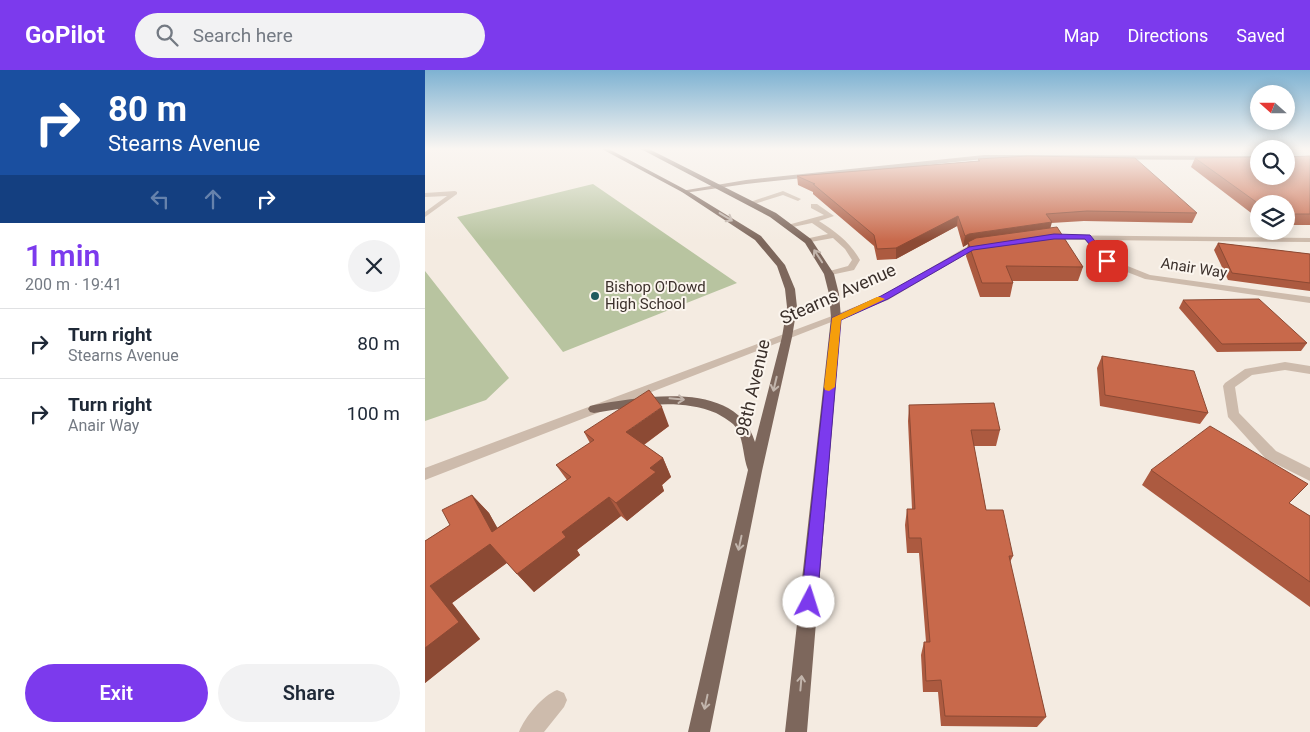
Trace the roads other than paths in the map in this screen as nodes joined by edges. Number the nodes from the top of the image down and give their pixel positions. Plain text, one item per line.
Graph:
1 (661, 179) edge
2 (705, 179) edge
3 (775, 179) joint
4 (719, 186) junction
5 (684, 191) junction
6 (783, 193) junction
7 (425, 195) edge
8 (798, 199) dead end
9 (751, 203) junction
10 (813, 206) dead end
11 (425, 215) edge
12 (813, 220) junction
13 (787, 226) junction
14 (835, 235) junction
15 (1087, 237) junction
16 (1035, 239) edge
17 (1310, 240) edge
18 (808, 241) junction
19 (989, 245) edge
20 (829, 274) junction
21 (1310, 300) edge
22 (836, 318) junction
23 (787, 337) junction
24 (1310, 370) edge
25 (594, 409) junction
26 (755, 470) junction
27 (425, 474) edge
28 (1310, 475) edge
29 (557, 700) dead end
30 (529, 732) edge
31 (699, 732) edge
32 (797, 732) edge

1 - 5 main road, 98th Avenue
2 - 4 main road
3 - 4 street
3 - 6 street
4 - 5 street
4 - 9 main road
5 -> 23 main road, 98th Avenue
6 - 8 street
6 - 9 street
7 - 11 street
9 - 13 main road
10 - 12 street
12 - 13 street
12 - 14 street
13 - 18 main road
14 - 18 street
14 - 20 street
15 - 16 street
15 - 17 street
15 - 21 street, Anair Way
20 -> 18 main road
19 - 22 street, Stearns Avenue
20 - 22 main road
22 - 23 street, Stearns Avenue
32 -> 22 main road
23 - 25 street, Stearns Avenue
23 -> 26 main road, 98th Avenue
24 - 28 street
25 -> 26 main road
25 - 27 street, Stearns Avenue
26 -> 31 main road, 98th Avenue
29 - 30 street

